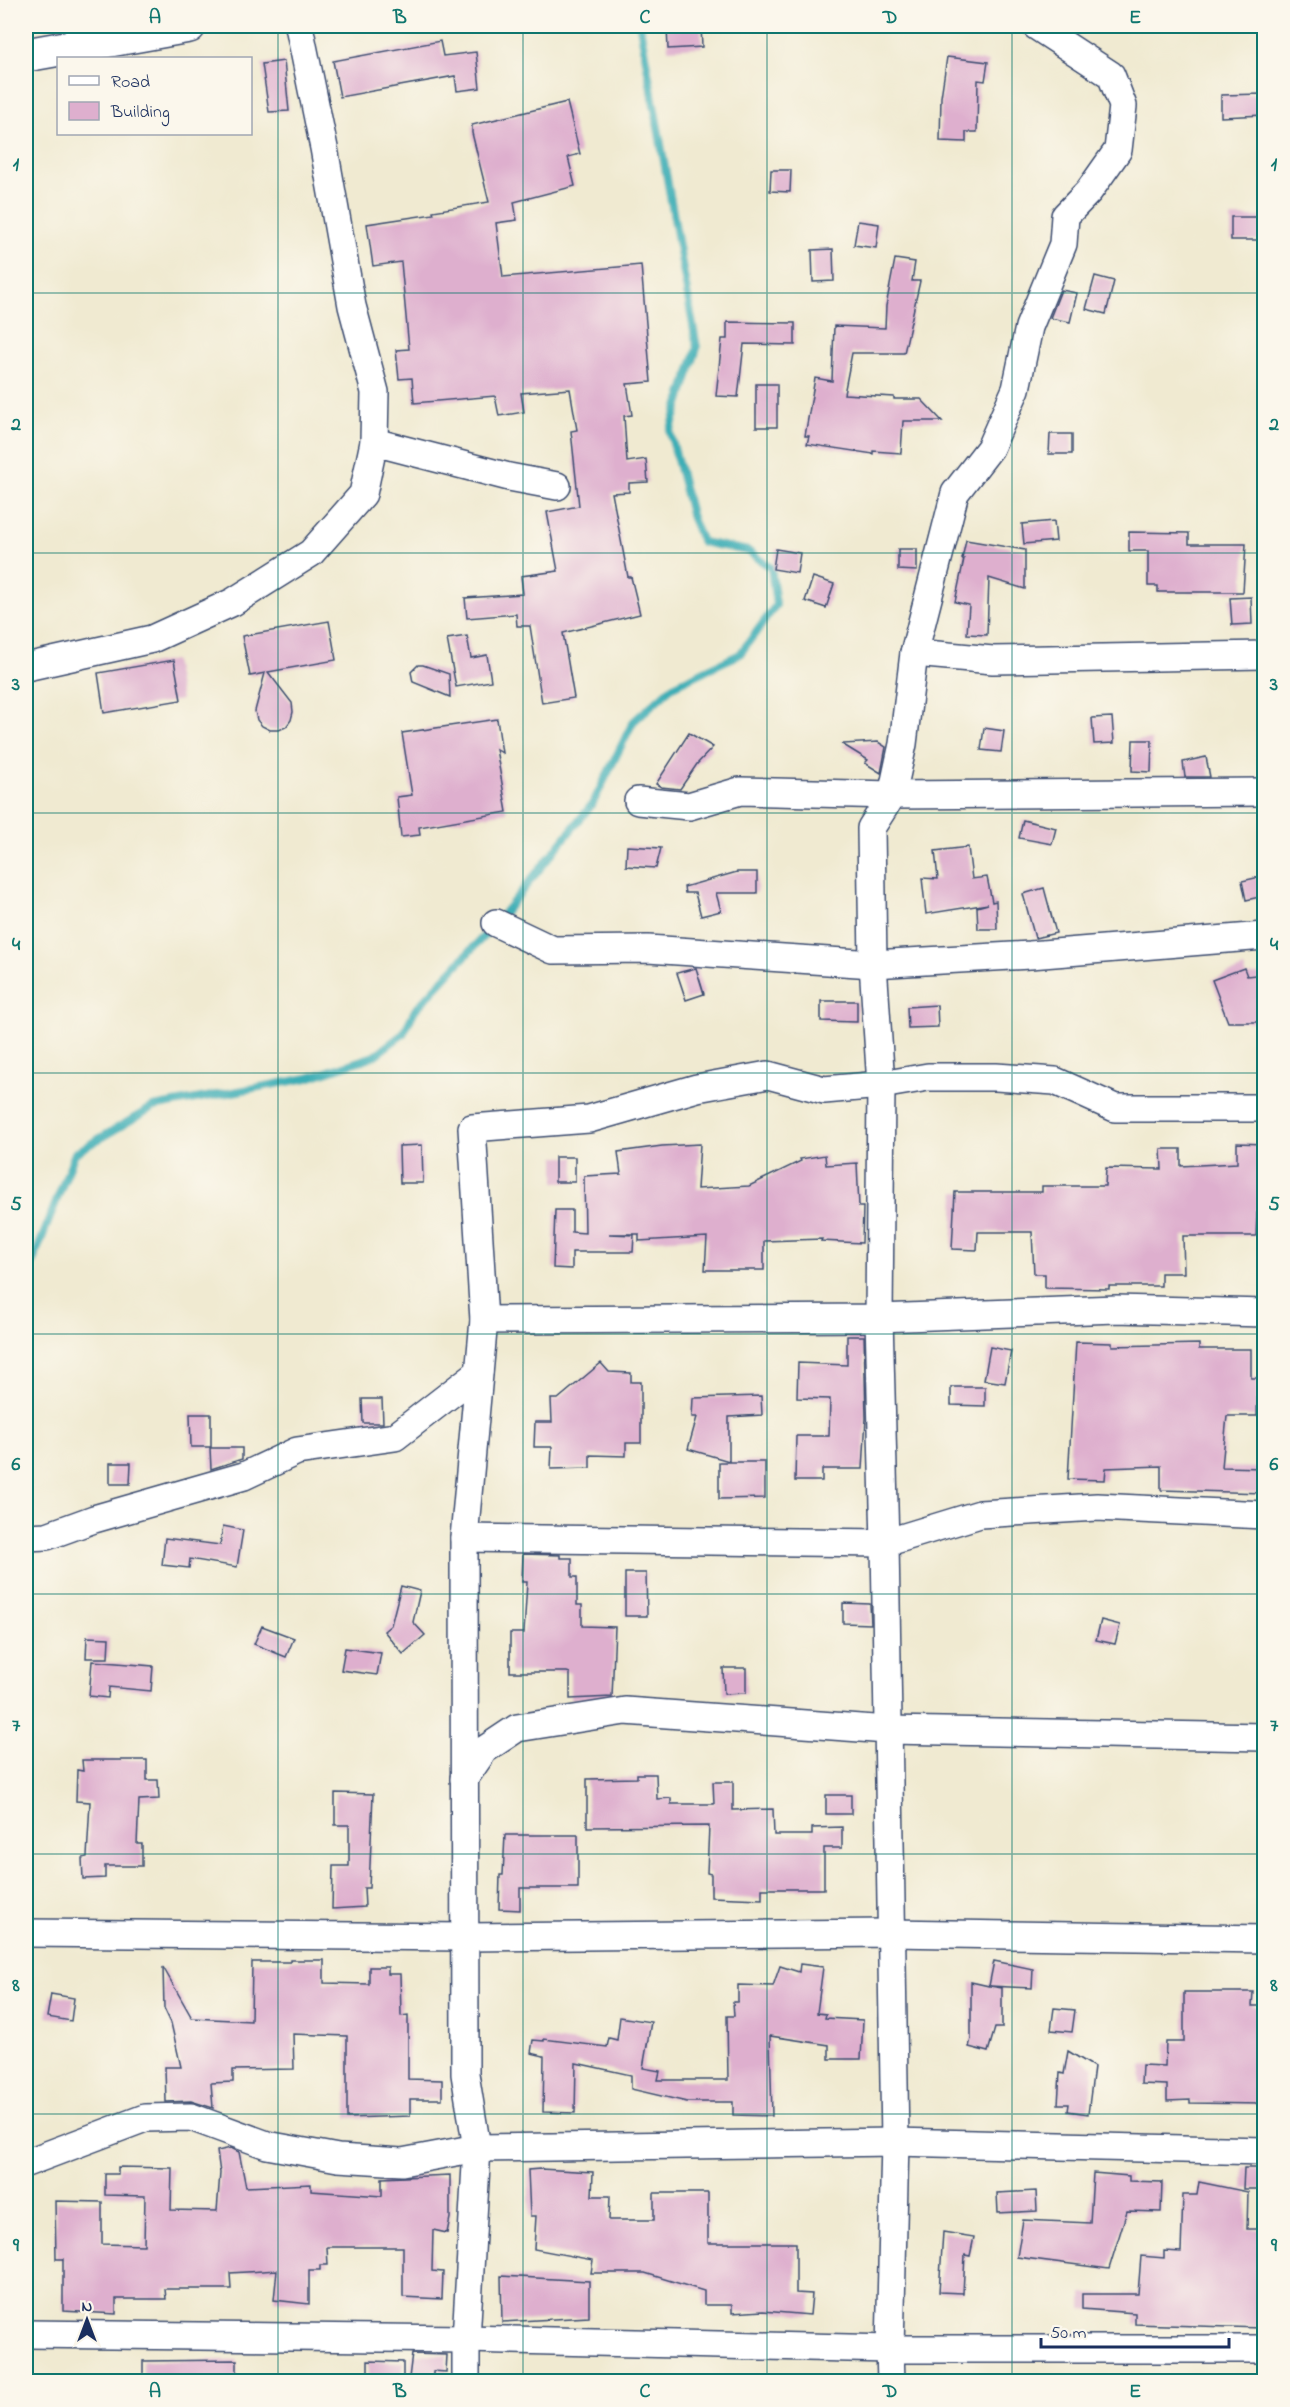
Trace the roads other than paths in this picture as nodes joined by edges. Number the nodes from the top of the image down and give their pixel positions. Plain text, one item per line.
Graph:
1 (189, 26) edge
2 (299, 26) edge
3 (1036, 26) edge
4 (26, 55) edge
5 (374, 442) junction
6 (557, 486) dead end
7 (914, 652) junction
8 (1264, 655) edge
9 (26, 667) edge
10 (1264, 792) edge
11 (892, 795) junction
12 (638, 801) dead end
13 (496, 923) dead end
14 (1264, 936) edge
15 (873, 964) junction
16 (881, 1085) junction
17 (1264, 1108) edge
18 (1264, 1313) edge
19 (879, 1318) junction
20 (484, 1320) junction
21 (479, 1372) junction
22 (1264, 1515) edge
23 (26, 1537) edge
24 (464, 1538) junction
25 (885, 1543) junction
26 (888, 1730) junction
27 (1264, 1737) edge
28 (464, 1779) junction
29 (26, 1933) edge
30 (891, 1933) junction
31 (465, 1937) junction
32 (1264, 1939) edge
33 (894, 2142) junction
34 (477, 2148) junction
35 (1264, 2151) edge
36 (26, 2163) edge
37 (26, 2334) edge
38 (466, 2339) junction
39 (890, 2349) junction
40 (1264, 2349) edge
41 (466, 2382) edge
42 (891, 2382) edge

1 - 4 highway
2 - 5 street
3 - 7 street
5 - 6 street
5 - 9 street
7 - 8 street
7 - 11 street
10 - 11 street
11 - 12 street
11 - 15 street
13 - 15 street
14 - 15 street
15 - 16 street
16 - 17 street
16 - 19 street
16 - 20 street
18 - 19 street
19 - 20 street
19 - 25 street
20 - 21 street
21 - 23 street
21 - 24 street
22 - 25 street
24 - 25 street
24 - 28 street
25 - 26 street
26 - 27 street
26 - 28 street
26 - 30 street
28 - 31 street
29 - 31 street
30 - 31 street
30 - 32 street
30 - 33 street
31 - 34 street
33 - 34 street
33 - 35 street
33 - 39 street
34 - 36 street
34 - 38 street
37 - 38 street
38 - 39 street
38 - 41 street
39 - 40 street
39 - 42 street

